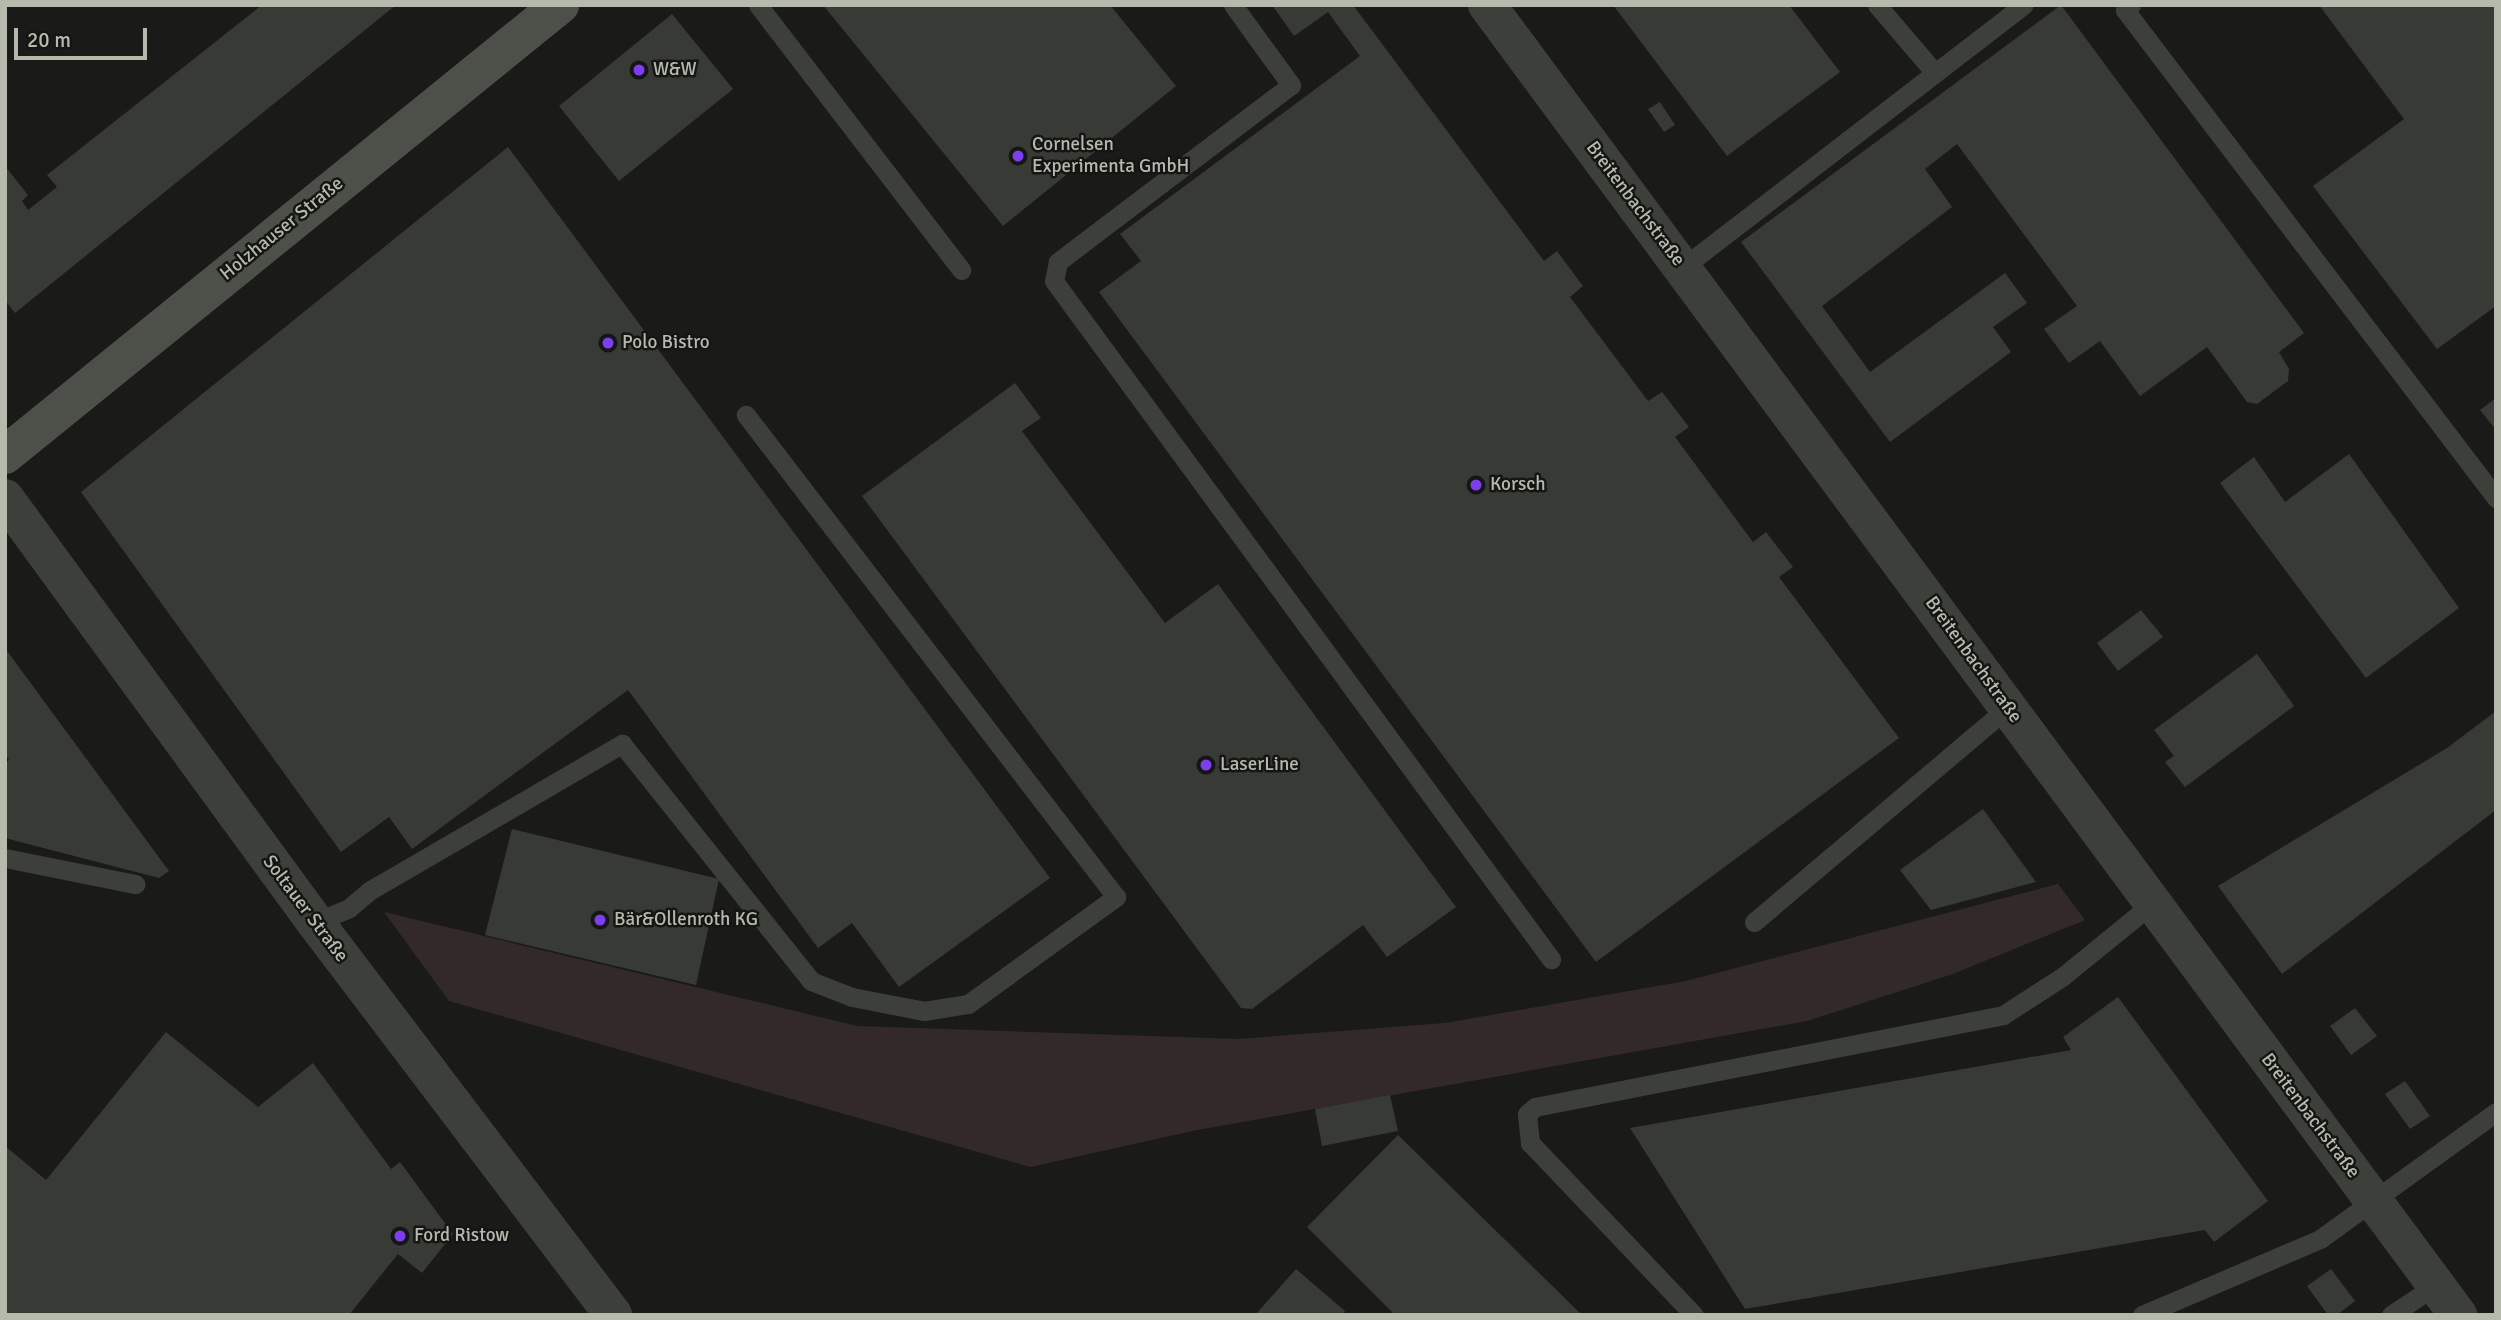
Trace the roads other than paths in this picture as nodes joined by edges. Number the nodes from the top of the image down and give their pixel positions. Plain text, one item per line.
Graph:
1 (758, 5) edge
2 (1233, 5) edge
3 (1488, 5) edge
4 (1877, 5) edge
5 (2023, 5) edge
6 (2132, 5) edge
7 (547, 9) edge
8 (1935, 73) junction
9 (1682, 268) junction
10 (961, 270) dead end
11 (746, 415) dead end
12 (5, 455) edge
13 (5, 498) edge
14 (2496, 498) edge
15 (2008, 707) junction
16 (5, 858) edge
17 (135, 884) dead end
18 (2153, 903) junction
19 (315, 922) junction
20 (1754, 922) dead end
21 (1551, 959) dead end
22 (2496, 1112) edge
23 (2375, 1203) junction
24 (2436, 1285) junction
25 (613, 1315) edge
26 (1694, 1315) edge
27 (2142, 1315) edge
28 (2391, 1315) edge
29 (2458, 1315) edge

1 - 10 lane
2 - 21 lane
3 - 9 street, Breitenbachstraße
4 - 8 lane
5 - 8 lane
6 - 14 lane
7 - 12 main road, Holzhauser Straße
8 - 9 lane
9 - 15 street, Breitenbachstraße
11 - 19 lane
13 - 19 street, Soltauer Straße
15 - 18 street, Breitenbachstraße
15 - 20 lane
16 - 17 lane
18 - 23 street, Breitenbachstraße
18 - 26 lane
19 - 25 street, Soltauer Straße
22 - 23 lane
23 - 24 street, Breitenbachstraße
23 - 27 lane
24 - 28 lane
24 - 29 street, Breitenbachstraße

